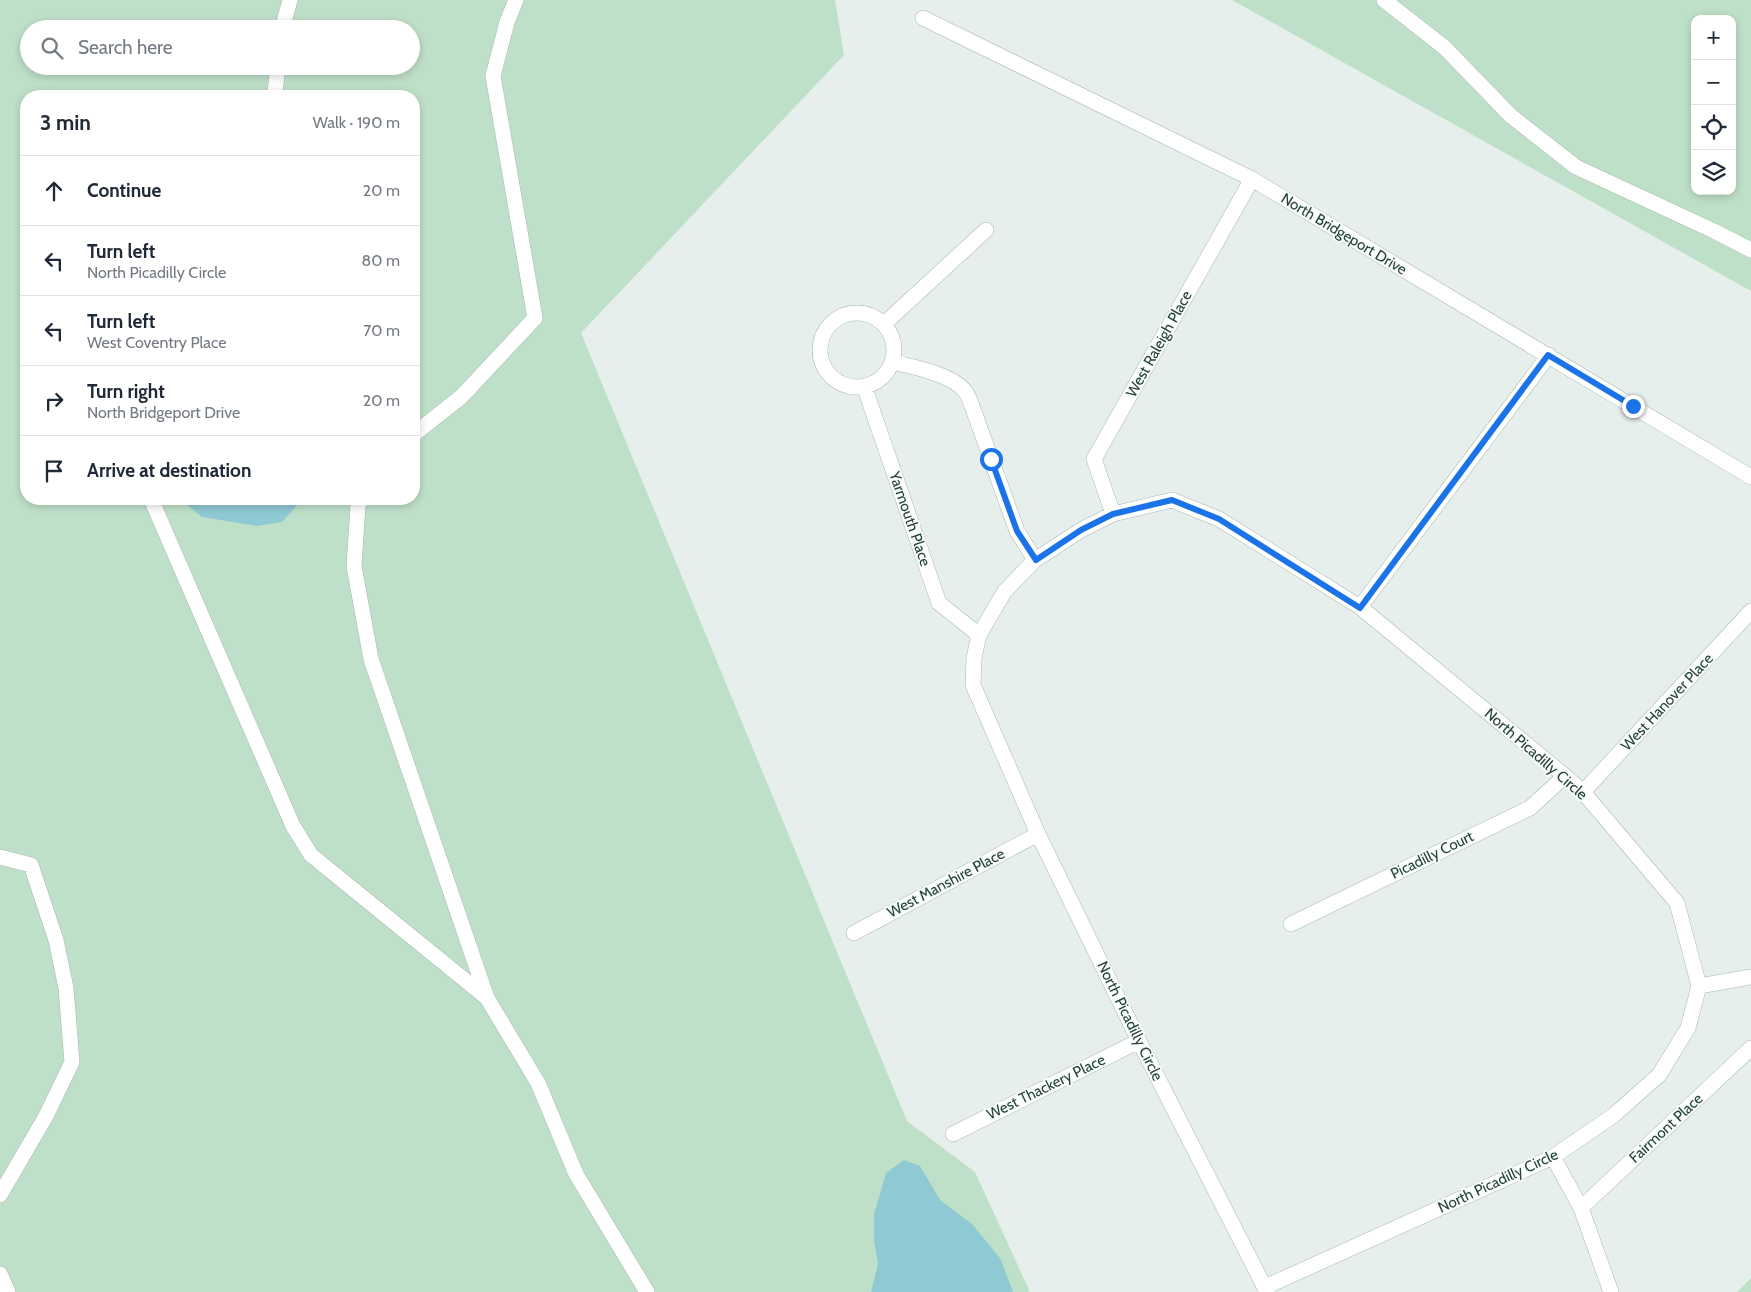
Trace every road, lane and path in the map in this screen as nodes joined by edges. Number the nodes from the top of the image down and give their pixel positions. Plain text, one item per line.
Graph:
1 (290, 0) edge
2 (516, 0) edge
3 (1384, 0) edge
4 (923, 18) dead end
5 (284, 20) edge
6 (277, 75) edge
7 (275, 90) edge
8 (1252, 179) junction
9 (986, 230) dead end
10 (1751, 250) edge
11 (884, 324) junction
12 (1548, 355) junction
13 (892, 362) junction
14 (864, 386) junction
15 (420, 429) edge
16 (1751, 477) edge
17 (154, 505) edge
18 (358, 505) edge
19 (1113, 514) junction
20 (1036, 560) junction
21 (1360, 608) junction
22 (1751, 611) edge
23 (979, 635) junction
24 (1565, 776) junction
25 (1582, 792) junction
26 (1038, 834) junction
27 (0, 857) edge
28 (1291, 924) dead end
29 (854, 933) dead end
30 (1751, 977) edge
31 (1699, 986) junction
32 (487, 998) junction
33 (1139, 1041) junction
34 (1751, 1048) edge
35 (953, 1134) dead end
36 (1553, 1157) junction
37 (0, 1195) edge
38 (1581, 1208) junction
39 (0, 1274) edge
40 (1266, 1290) edge
41 (8, 1292) edge
42 (647, 1292) edge
43 (1611, 1292) edge

1 - 5 street
2 - 15 street
3 - 10 street
4 - 8 street, North Bridgeport Drive
6 - 7 street
8 - 12 street, North Bridgeport Drive
8 - 19 street, West Raleigh Place
9 - 11 street
11 - 13 street
11 - 14 street
12 - 16 street, North Bridgeport Drive
12 - 21 street
13 - 14 street
13 - 20 street
14 - 23 street, Yarmouth Place
17 - 32 street
18 - 32 street
19 - 20 street, North Picadilly Circle
19 - 21 street, North Picadilly Circle
20 - 23 street, North Picadilly Circle
21 - 24 street, North Picadilly Circle
22 - 25 street, West Hanover Place
23 - 26 street, North Picadilly Circle
24 - 25 street, North Picadilly Circle
24 - 28 street, Picadilly Court
25 - 31 street, North Picadilly Circle
26 - 29 street, West Manshire Place
26 - 33 street, North Picadilly Circle
27 - 37 street
30 - 31 street
31 - 36 street, North Picadilly Circle
32 - 42 street
33 - 35 street, West Thackery Place
33 - 40 street, North Picadilly Circle
34 - 38 street, Fairmont Place
36 - 38 street
36 - 40 street, North Picadilly Circle
38 - 43 street
39 - 41 street

